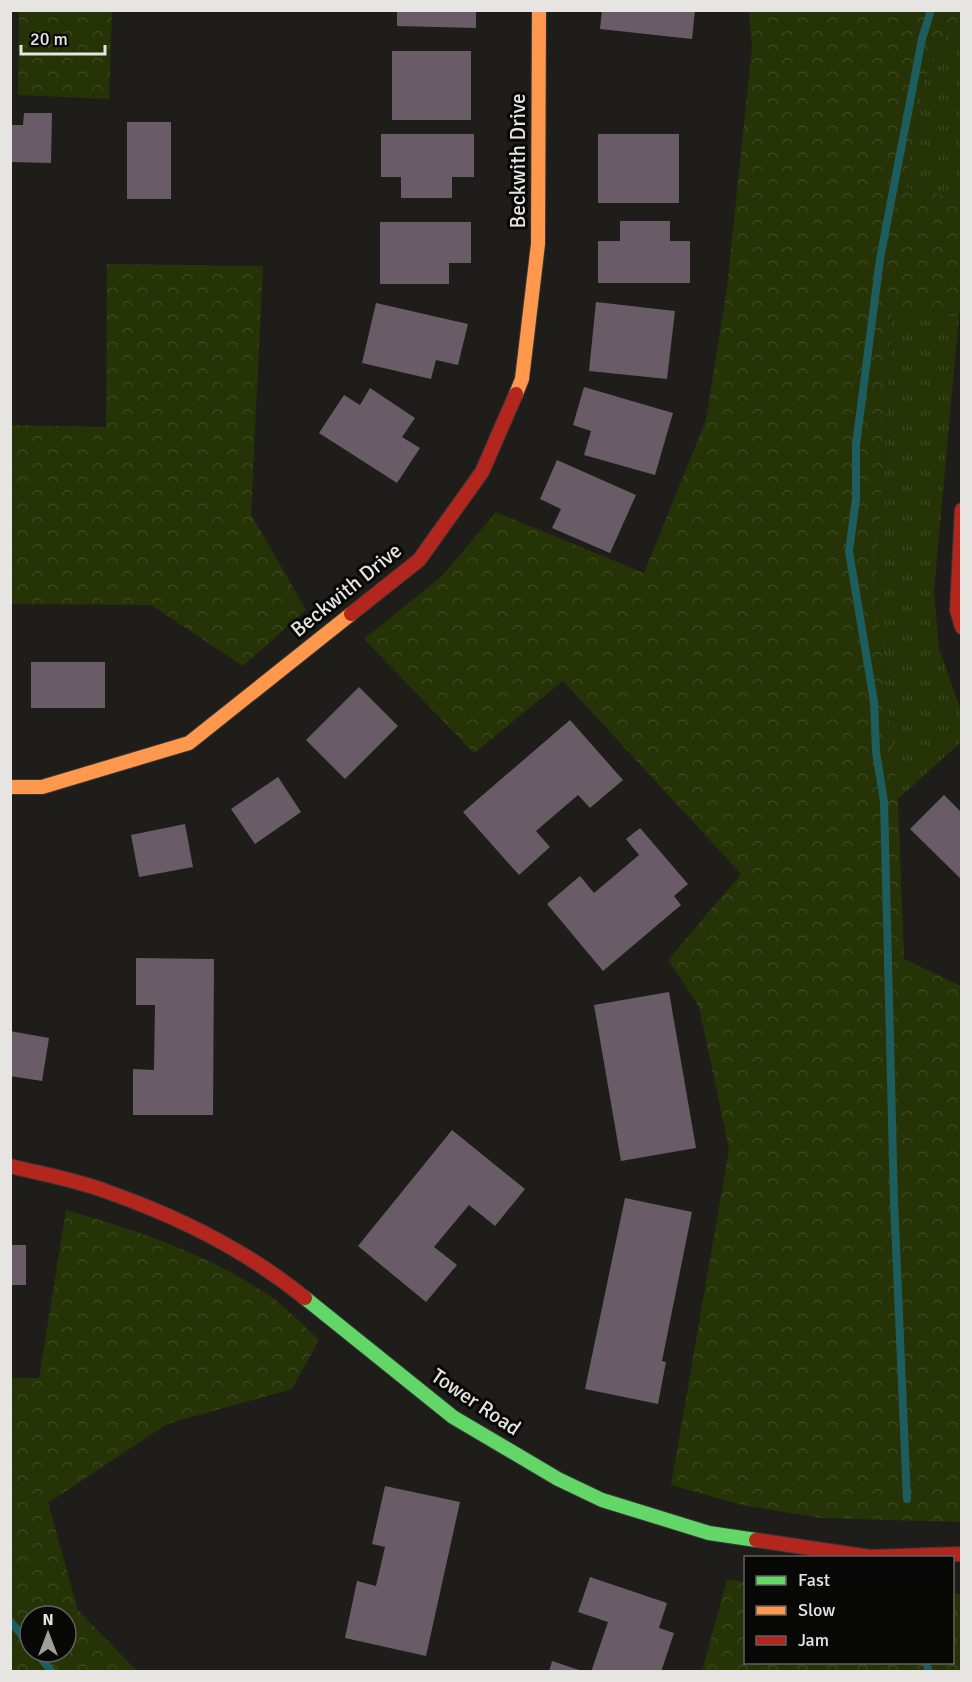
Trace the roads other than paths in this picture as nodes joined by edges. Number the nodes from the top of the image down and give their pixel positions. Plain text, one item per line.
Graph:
1 (539, 10) edge
2 (962, 510) edge
3 (962, 627) edge
4 (10, 788) edge
5 (10, 1166) edge
6 (962, 1554) edge
7 (863, 1556) edge
8 (901, 1556) edge

1 - 4 street, Beckwith Drive
2 - 3 street
5 - 7 street, Tower Road
6 - 8 street, Tower Road

